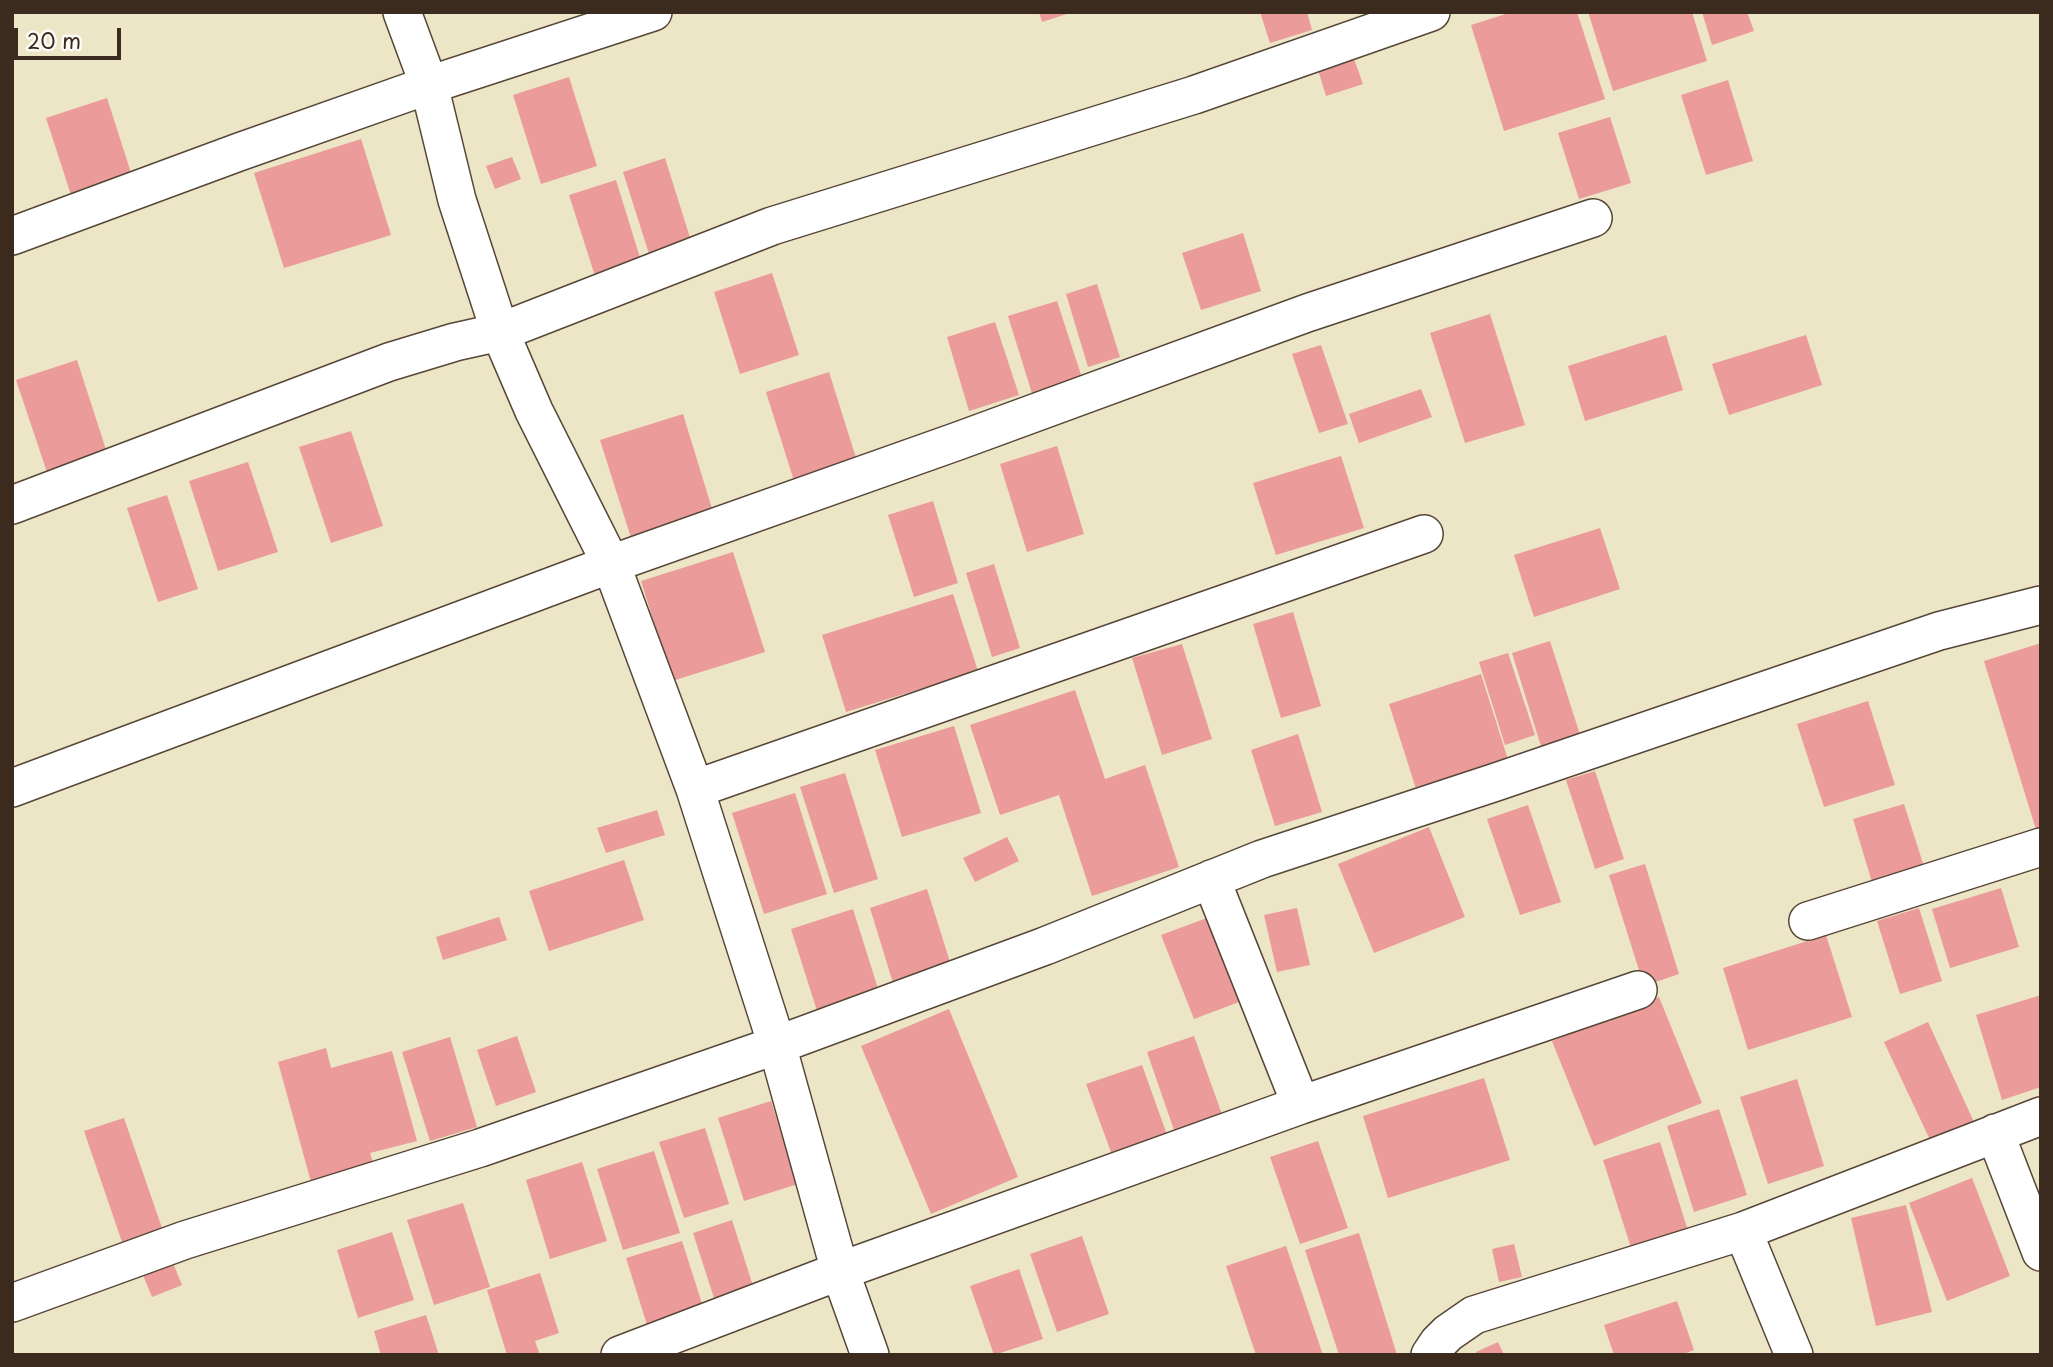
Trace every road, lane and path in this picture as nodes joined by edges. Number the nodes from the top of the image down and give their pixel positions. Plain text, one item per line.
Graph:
1 (402, 12) edge
2 (653, 12) edge
3 (1431, 12) edge
4 (429, 85) junction
5 (1593, 218) dead end
6 (12, 236) edge
7 (500, 332) junction
8 (12, 505) edge
9 (1424, 534) dead end
10 (611, 564) junction
11 (2041, 605) edge
12 (12, 788) edge
13 (695, 789) junction
14 (2041, 847) edge
15 (1211, 879) junction
16 (1808, 921) dead end
17 (1638, 990) dead end
18 (777, 1045) junction
19 (1301, 1105) junction
20 (2041, 1116) edge
21 (1995, 1133) junction
22 (1743, 1231) junction
23 (2041, 1252) edge
24 (840, 1271) junction
25 (12, 1303) edge
26 (620, 1355) edge
27 (870, 1355) edge
28 (1430, 1355) edge
29 (1794, 1355) edge

1 - 4 street
2 - 4 street
3 - 7 street
4 - 6 street
4 - 7 street
5 - 10 street
7 - 8 street
7 - 10 street
9 - 13 street
10 - 12 street
10 - 13 street
11 - 15 street
13 - 18 street
14 - 16 street
15 - 18 street
15 - 19 street
17 - 19 street
18 - 24 street
18 - 25 street
19 - 24 street
20 - 21 street
21 - 22 street
21 - 23 street
22 - 28 street
22 - 29 street
24 - 26 street
24 - 27 street

